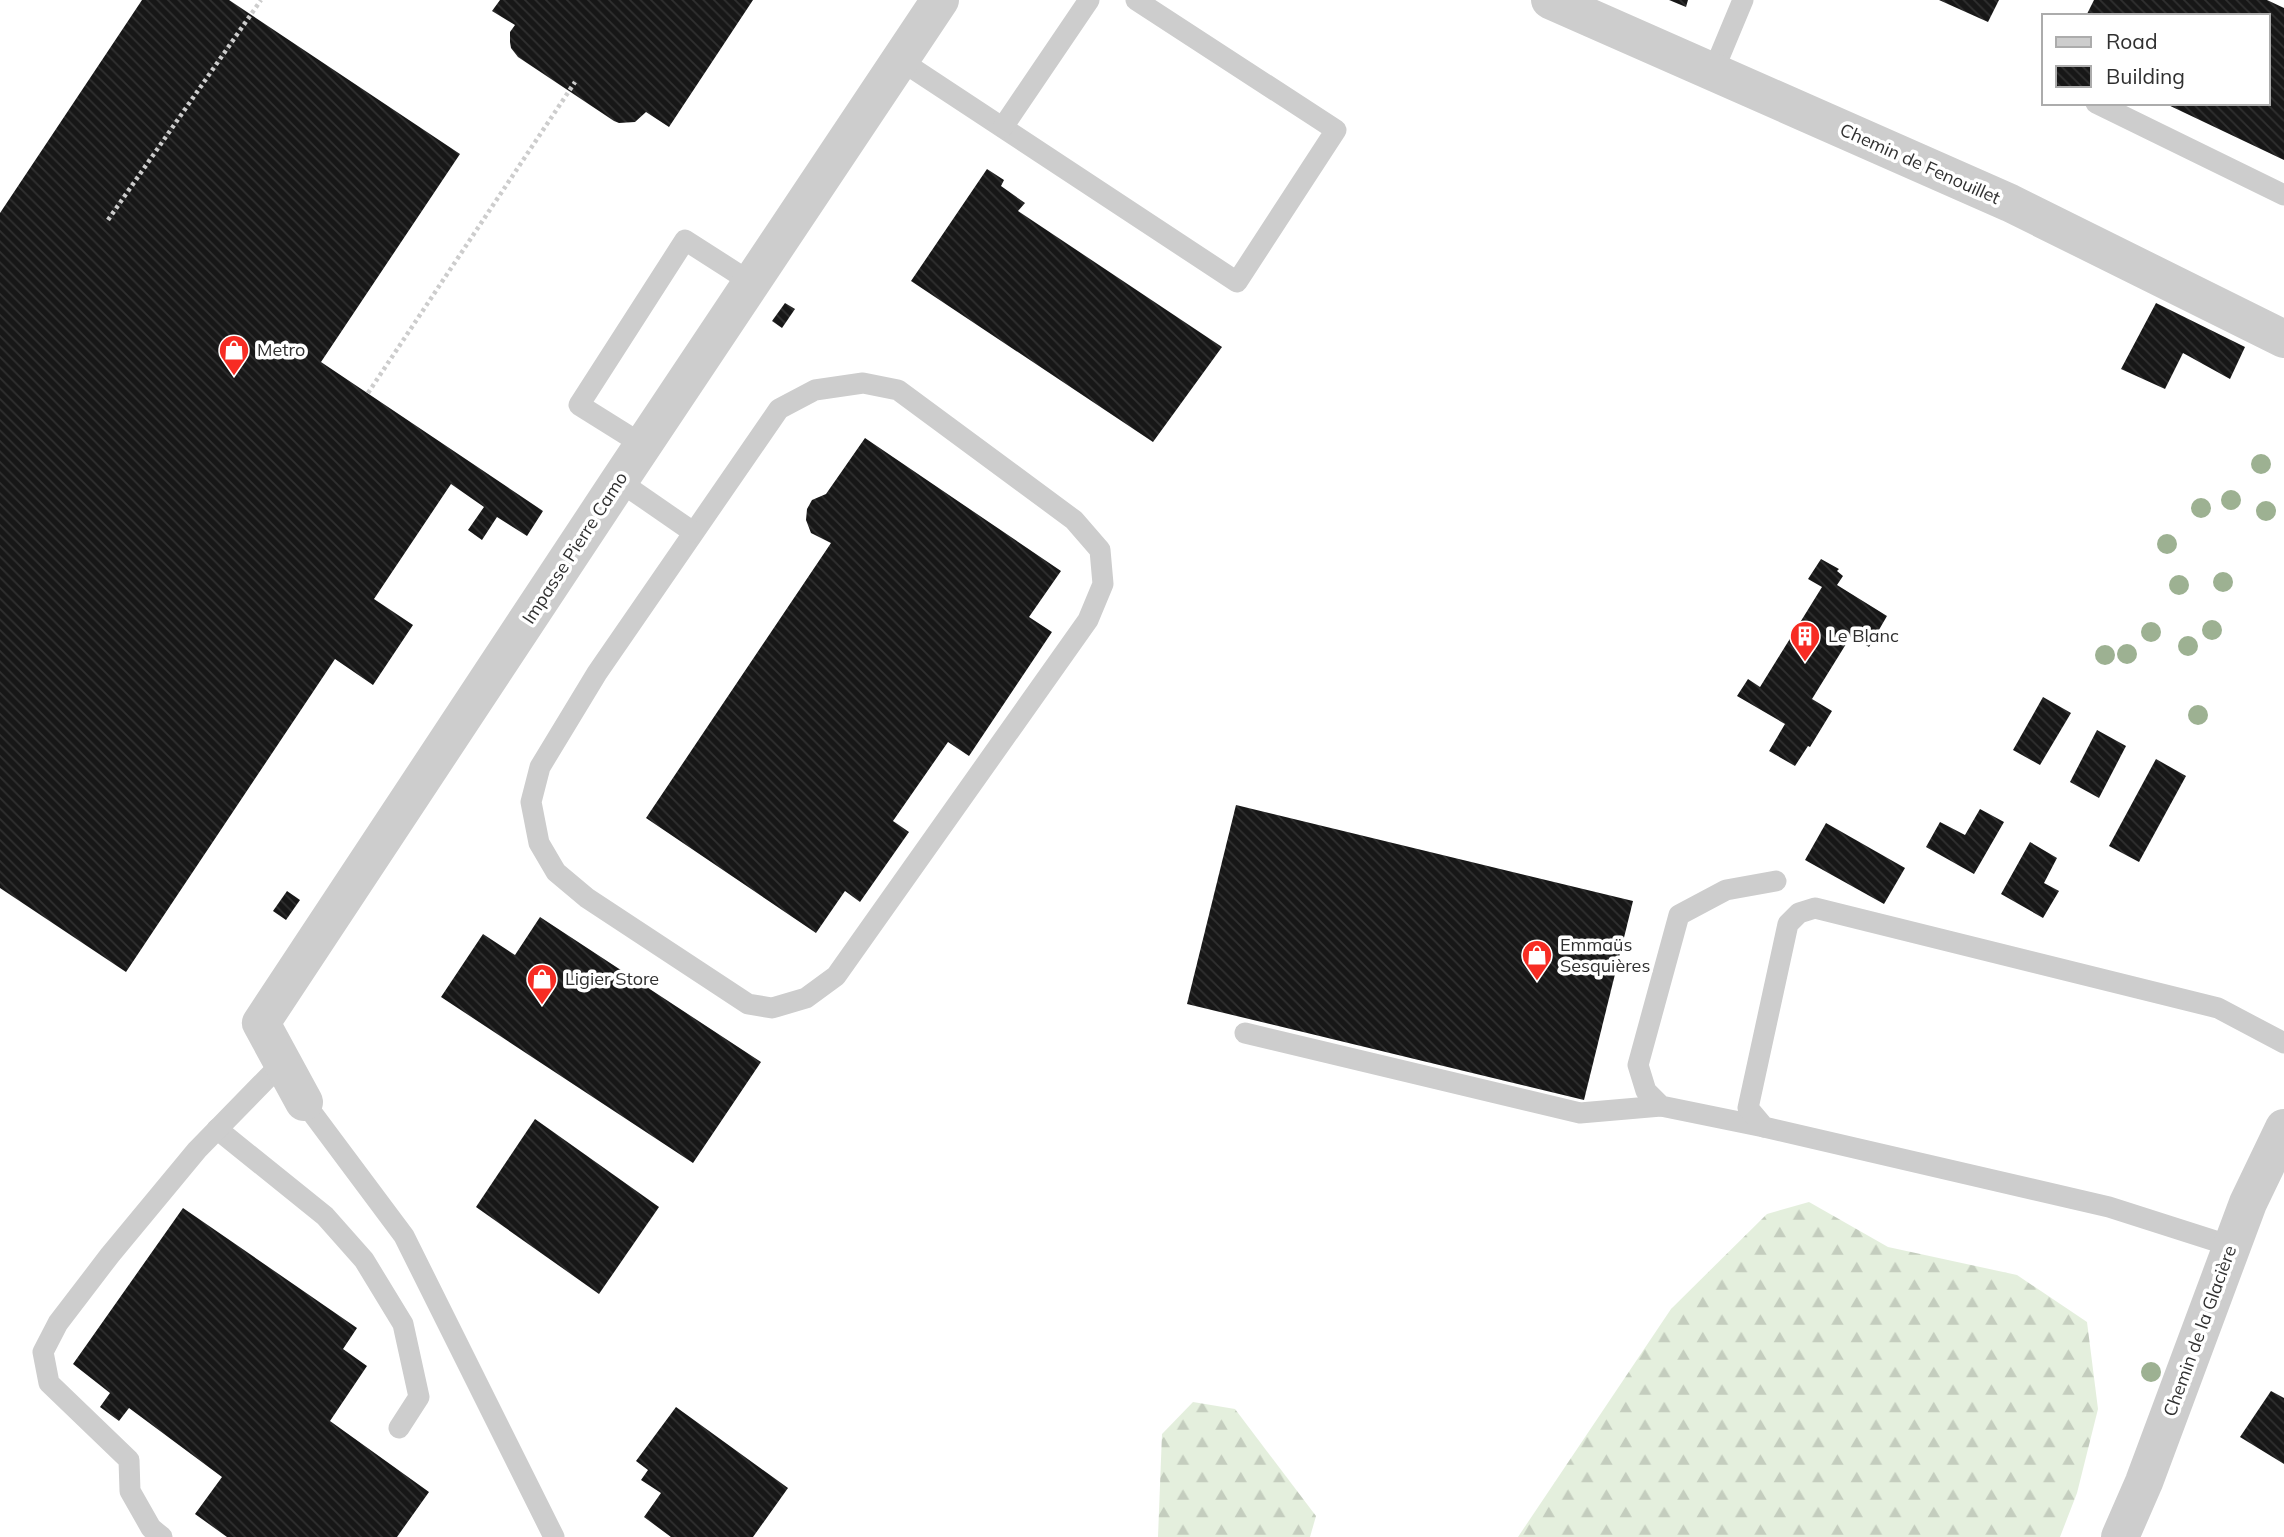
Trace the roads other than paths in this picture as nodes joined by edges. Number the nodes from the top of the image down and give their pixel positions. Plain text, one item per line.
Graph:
1 (940, 0) edge
2 (1088, 0) edge
3 (1136, 0) edge
4 (1550, 0) edge
5 (1744, 0) edge
6 (900, 60) junction
7 (1713, 72) junction
8 (2100, 105) edge
9 (1003, 127) junction
10 (2284, 195) edge
11 (752, 283) junction
12 (2284, 339) edge
13 (643, 445) junction
14 (619, 481) junction
15 (693, 532) junction
16 (1776, 881) dead end
17 (1245, 1033) dead end
18 (2284, 1043) edge
19 (283, 1062) junction
20 (304, 1102) joint
21 (1661, 1106) junction
22 (1764, 1127) junction
23 (2284, 1128) edge
24 (217, 1129) junction
25 (2231, 1246) junction
26 (399, 1428) dead end
27 (162, 1537) edge
28 (554, 1537) edge
29 (2120, 1537) edge

1 - 6 street, Impasse Pierre Camo
2 - 9 lane
3 - 9 lane
4 - 7 street, Chemin de Fenouillet
5 - 7 lane
6 - 9 lane
6 - 11 street, Impasse Pierre Camo
7 - 12 street, Chemin de Fenouillet
8 - 10 lane
11 - 13 street, Impasse Pierre Camo
11 - 13 lane
13 - 14 street, Impasse Pierre Camo
14 - 15 lane
14 - 19 street, Impasse Pierre Camo
15 - 15 lane
16 - 21 lane
17 - 21 lane
18 - 22 lane
19 - 20 street, Impasse Pierre Camo
19 - 24 lane
20 - 28 lane
21 - 22 lane
22 - 25 lane
23 - 25 street, Chemin de la Glacière
24 - 26 lane
24 - 27 lane
25 - 29 street, Chemin de la Glacière

